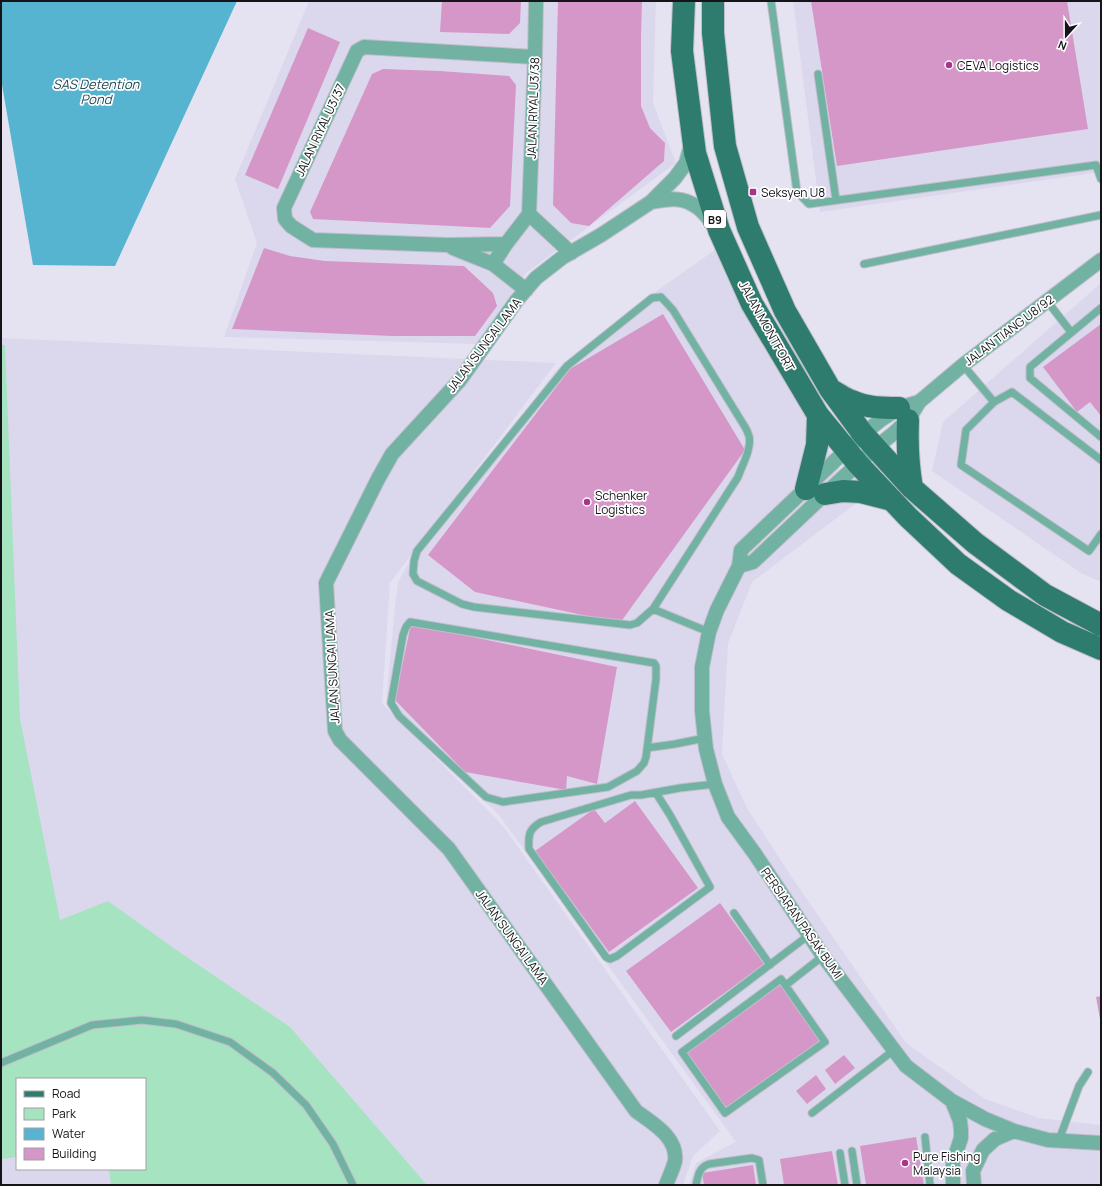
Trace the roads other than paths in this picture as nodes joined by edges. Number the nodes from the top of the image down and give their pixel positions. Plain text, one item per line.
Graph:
1 (536, 1) edge
2 (684, 1) edge
3 (713, 1) edge
4 (771, 1) edge
5 (535, 57) junction
6 (818, 74) dead end
7 (693, 138) junction
8 (1101, 180) edge
9 (836, 200) junction
10 (651, 202) junction
11 (529, 214) junction
12 (1101, 215) edge
13 (718, 230) junction
14 (506, 244) junction
15 (447, 245) junction
16 (571, 253) junction
17 (1101, 260) edge
18 (493, 264) junction
19 (864, 264) dead end
20 (526, 290) junction
21 (1048, 301) junction
22 (1101, 308) edge
23 (1071, 332) junction
24 (964, 365) junction
25 (830, 389) junction
26 (994, 402) junction
27 (909, 410) junction
28 (818, 415) junction
29 (1101, 436) edge
30 (869, 441) junction
31 (852, 458) junction
32 (1101, 460) edge
33 (912, 488) junction
34 (815, 492) junction
35 (892, 500) junction
36 (1101, 534) edge
37 (739, 566) junction
38 (654, 609) junction
39 (1101, 625) edge
40 (709, 632) junction
41 (1101, 649) edge
42 (705, 738) junction
43 (647, 748) junction
44 (715, 784) junction
45 (656, 793) junction
46 (734, 913) dead end
47 (809, 935) junction
48 (823, 956) junction
49 (770, 965) junction
50 (786, 985) junction
51 (676, 1036) dead end
52 (894, 1050) junction
53 (1, 1063) edge
54 (1088, 1072) dead end
55 (952, 1101) junction
56 (812, 1113) dead end
57 (1014, 1131) junction
58 (925, 1137) dead end
59 (1059, 1140) junction
60 (1101, 1143) edge
61 (852, 1151) dead end
62 (840, 1153) dead end
63 (353, 1185) edge
64 (666, 1185) edge
65 (696, 1185) edge
66 (763, 1185) edge
67 (845, 1185) edge
68 (857, 1185) edge
69 (930, 1185) edge
70 (953, 1185) edge
71 (974, 1185) edge

1 - 5 street, JALAN RIYAL U3/38
2 - 7 main road, JALAN MONTFORT / B9
3 - 25 main road, JALAN MONTFORT / B9
4 - 9 lane
5 - 11 street, JALAN RIYAL U3/38
5 - 15 street, JALAN RIYAL U3/37
6 - 9 lane
7 - 10 street
7 - 13 main road, JALAN MONTFORT / B9
8 - 9 lane
10 - 13 street
10 - 16 street, JALAN SUNGAI LAMA
11 - 14 street
11 - 16 street
12 - 19 lane
13 - 28 main road, JALAN MONTFORT / B9
14 - 15 street, JALAN RIYAL U3/37
14 - 18 street
15 - 18 street
16 - 20 street, JALAN SUNGAI LAMA
17 - 21 street, JALAN TIANG U8/92
18 - 20 street
20 - 64 street, JALAN SUNGAI LAMA
21 - 23 lane
21 - 24 street, JALAN TIANG U8/92
22 - 23 lane
23 - 29 lane
24 - 26 lane
24 - 27 street, JALAN TIANG U8/92
25 - 27 main road
25 - 30 main road, JALAN MONTFORT / B9
26 - 32 lane
26 - 36 lane
27 - 30 street, JALAN TIANG U8/92
27 - 33 main road
28 - 31 main road, JALAN MONTFORT / B9
28 - 34 main road
30 - 31 street, JALAN TIANG U8/92
30 - 33 main road, JALAN MONTFORT
31 - 34 street, PERSIARAN PASAK BUMI
31 - 34 street, PERSIARAN PASAK BUMI
31 - 35 main road, JALAN MONTFORT
33 - 39 main road, JALAN MONTFORT
34 - 35 main road
34 - 37 street, PERSIARAN PASAK BUMI
34 - 37 street, PERSIARAN PASAK BUMI
35 - 41 main road, JALAN MONTFORT
37 - 40 street, PERSIARAN PASAK BUMI
38 - 38 lane
38 - 40 lane
40 - 42 street, PERSIARAN PASAK BUMI
42 - 43 lane
42 - 44 street, PERSIARAN PASAK BUMI
43 - 43 lane
44 - 45 lane
44 - 47 street, PERSIARAN PASAK BUMI
45 - 45 lane
46 - 49 lane
47 - 48 street, PERSIARAN PASAK BUMI
47 - 49 lane
48 - 50 lane
48 - 52 street, PERSIARAN PASAK BUMI
49 - 51 lane
50 - 50 lane
52 - 55 street, PERSIARAN PASAK BUMI
52 - 56 lane
53 - 63 lane
54 - 59 lane
55 - 57 street, PERSIARAN PASAK BUMI
55 - 70 street
57 - 59 street, PERSIARAN PASAK BUMI
57 - 71 street
58 - 69 lane
59 - 60 street, PERSIARAN PASAK BUMI
61 - 68 lane
62 - 67 lane
65 - 66 lane

